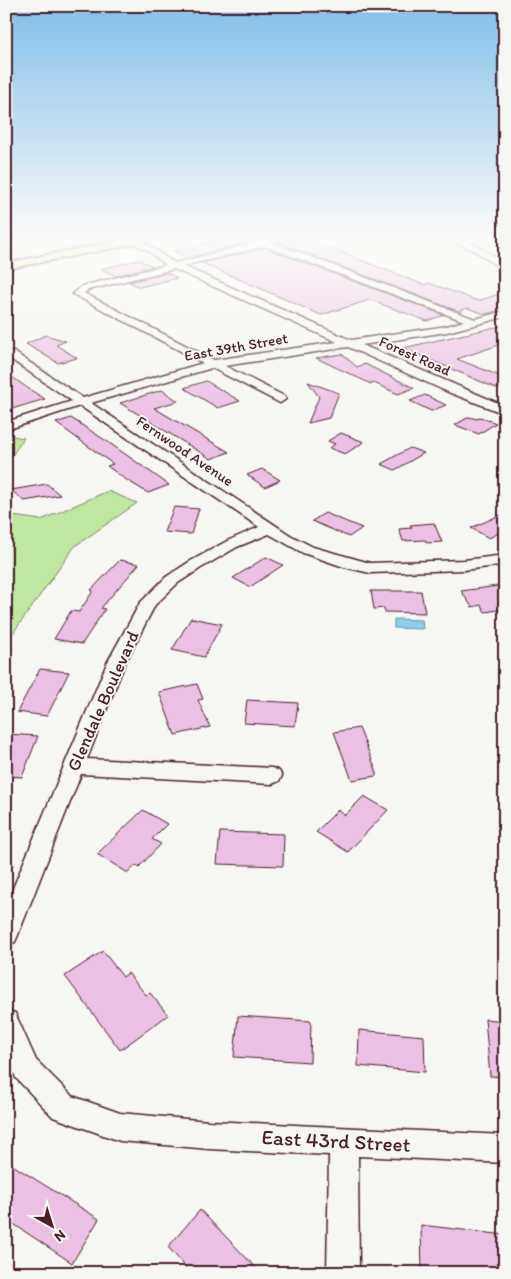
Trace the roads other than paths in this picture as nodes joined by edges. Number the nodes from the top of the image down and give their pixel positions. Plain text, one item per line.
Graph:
1 (85, 298) edge
2 (247, 298) edge
3 (411, 298) edge
4 (505, 314) edge
5 (475, 322) junction
6 (349, 343) junction
7 (10, 354) dead end
8 (213, 364) junction
9 (280, 399) dead end
10 (82, 402) junction
11 (505, 410) edge
12 (6, 426) edge
13 (270, 528) junction
14 (505, 560) edge
15 (74, 766) junction
16 (272, 776) dead end
17 (6, 935) edge
18 (6, 1022) edge
19 (344, 1141) junction
20 (505, 1149) edge
21 (343, 1273) edge

1 - 8 street
2 - 6 street, Forest Road
3 - 5 street
4 - 5 street, East 39th Street
5 - 6 street, East 39th Street
6 - 8 street, East 39th Street
6 - 11 street, Forest Road
7 - 10 street, Fernwood Avenue
8 - 9 street
8 - 10 street, East 39th Street
10 - 12 street, East 39th Street
10 - 13 street, Fernwood Avenue
13 - 14 street, Fernwood Avenue
13 - 15 street, Glendale Boulevard
15 - 16 street
15 - 17 street, Glendale Boulevard
18 - 19 street, East 43rd Street
19 - 20 street, East 43rd Street
19 - 21 street

